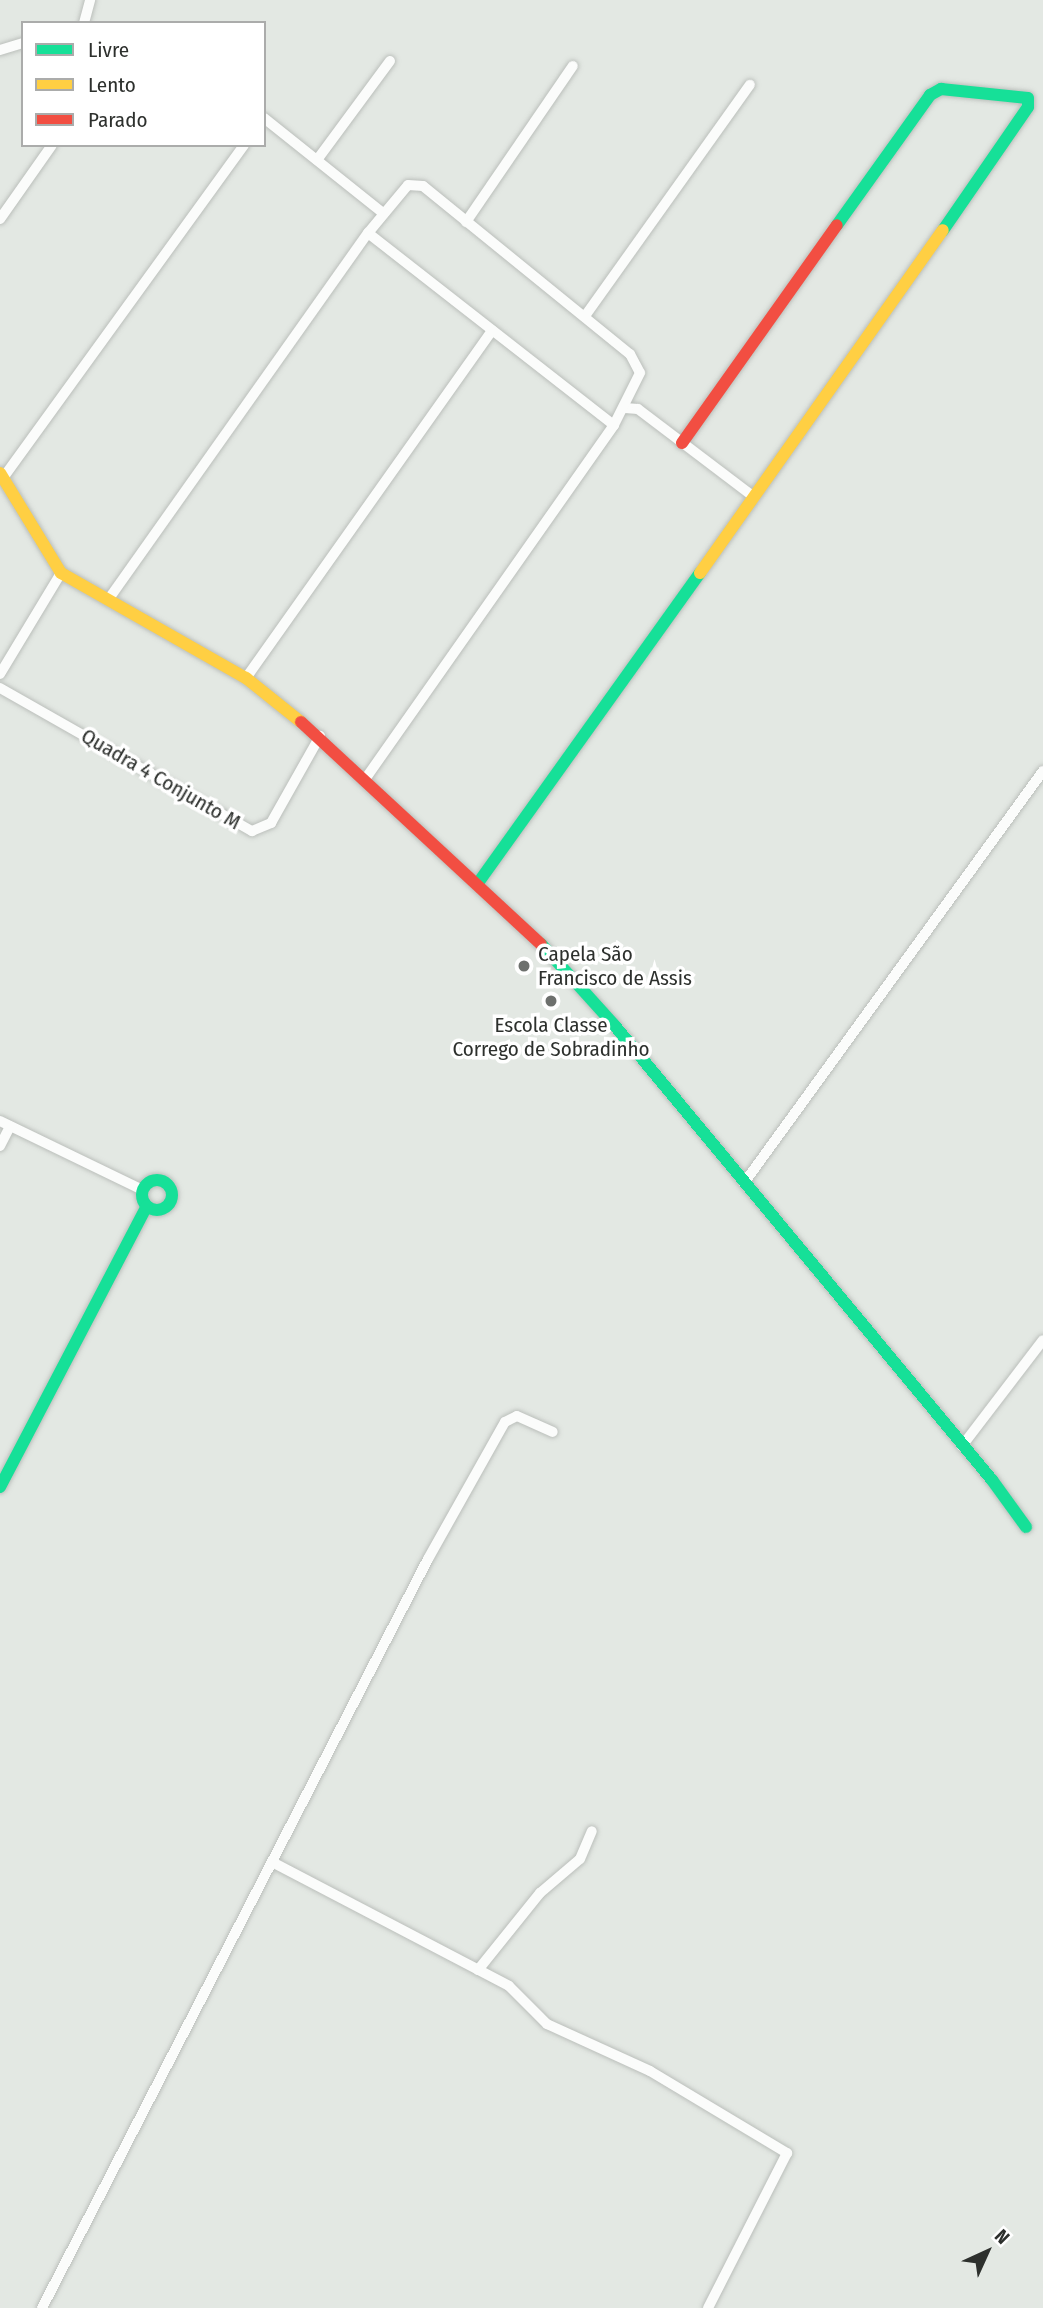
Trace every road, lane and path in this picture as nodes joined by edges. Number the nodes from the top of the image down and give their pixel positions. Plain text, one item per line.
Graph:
1 (90, 0) edge
2 (85, 21) edge
3 (21, 44) edge
4 (0, 50) edge
5 (390, 61) dead end
6 (573, 66) dead end
7 (750, 85) dead end
8 (266, 120) edge
9 (51, 147) edge
10 (243, 147) edge
11 (317, 160) junction
12 (383, 214) junction
13 (0, 219) edge
14 (466, 222) junction
15 (368, 233) junction
16 (585, 316) junction
17 (492, 330) junction
18 (625, 408) junction
19 (614, 425) junction
20 (682, 443) junction
21 (1, 476) edge
22 (754, 497) junction
23 (61, 573) junction
24 (108, 600) junction
25 (0, 674) edge
26 (246, 677) junction
27 (0, 688) edge
28 (320, 736) junction
29 (1043, 771) edge
30 (366, 778) junction
31 (478, 883) junction
32 (0, 1121) edge
33 (10, 1126) junction
34 (0, 1146) edge
35 (744, 1183) junction
36 (143, 1189) junction
37 (146, 1206) junction
38 (1043, 1340) edge
39 (553, 1432) dead end
40 (962, 1446) junction
41 (0, 1487) edge
42 (1026, 1527) dead end
43 (592, 1831) dead end
44 (274, 1863) junction
45 (478, 1970) junction
46 (42, 2308) edge
47 (708, 2308) edge

1 - 2 street
3 - 4 street
5 - 11 street
6 - 14 street
7 - 16 street
8 - 11 street
9 - 13 street
10 - 21 street
11 - 12 street
12 - 14 street
12 - 15 street
14 - 16 street
15 - 17 street
15 - 24 street
16 - 18 street
17 - 19 street
17 - 26 street
18 - 19 street
18 - 20 street
19 - 30 street
20 - 22 street
20 - 22 street
21 - 23 street
22 - 31 street
23 - 24 street
23 - 25 street
24 - 26 street
26 - 28 street
27 - 28 street, Quadra 4 Conjunto M
28 - 30 street
29 - 35 street
30 - 31 street
31 - 35 street
32 - 33 street
33 - 34 street
33 - 36 street
35 - 40 street
36 - 37 street
36 - 37 street
37 - 41 street
38 - 40 street
39 - 44 street
40 - 42 street
43 - 45 street
44 - 45 street
44 - 46 street
45 - 47 street

